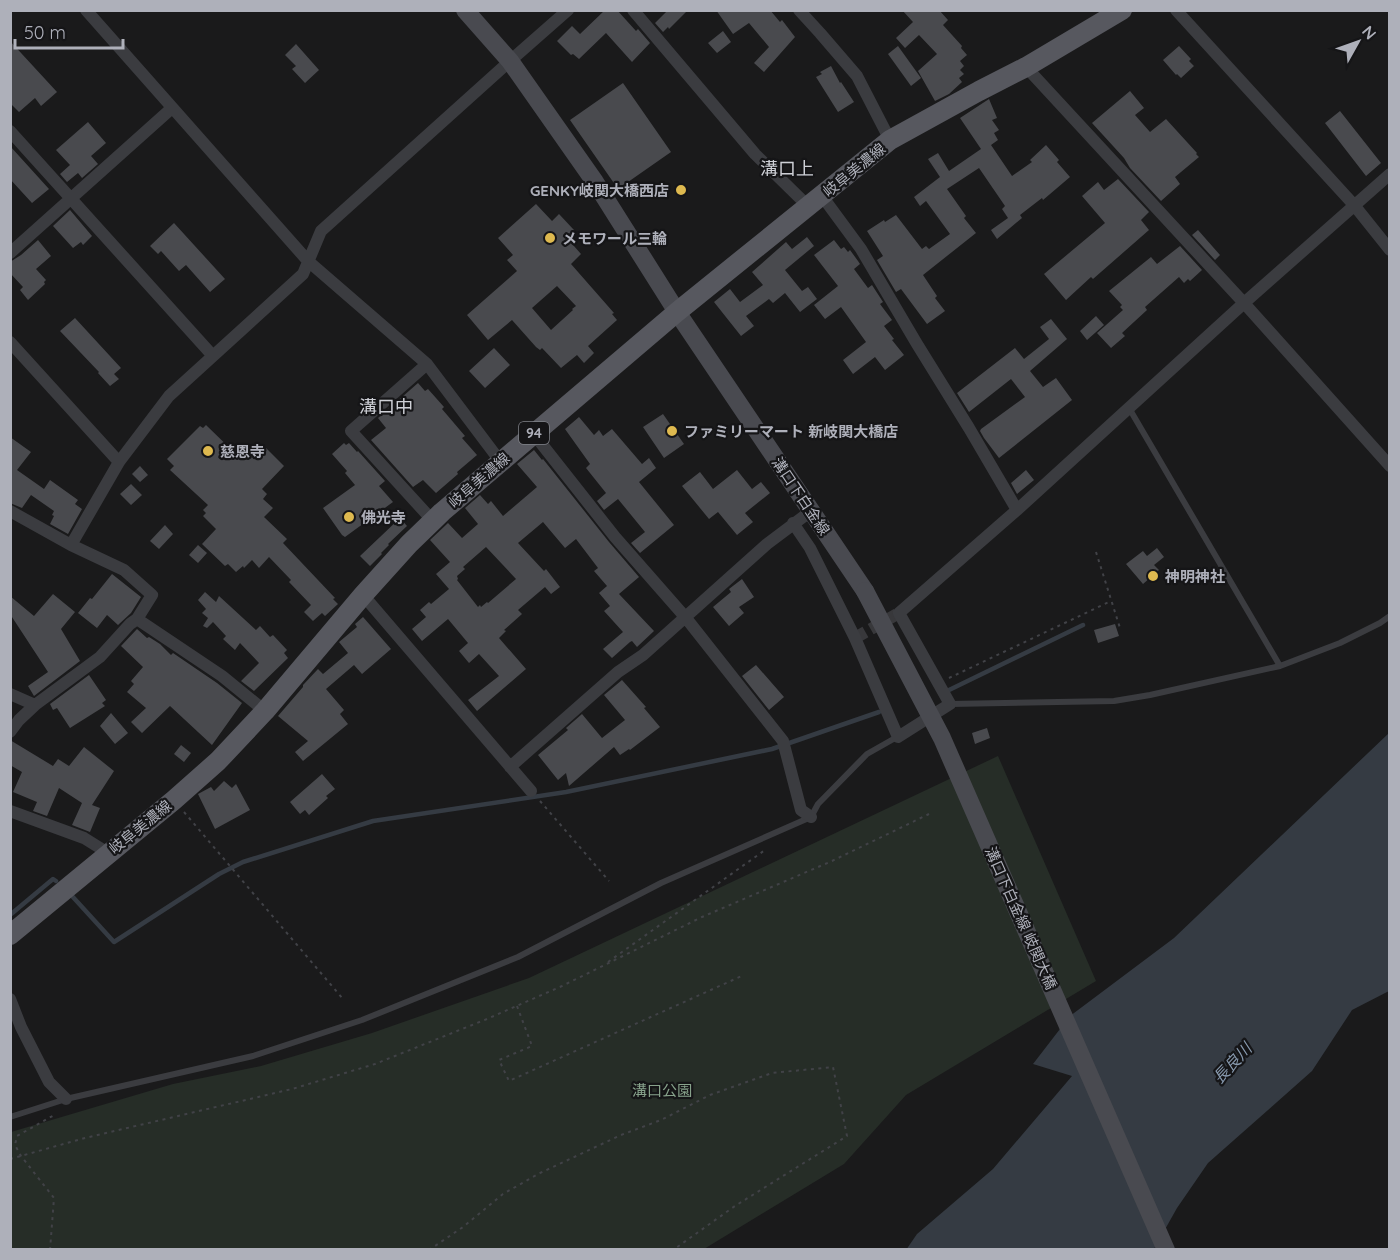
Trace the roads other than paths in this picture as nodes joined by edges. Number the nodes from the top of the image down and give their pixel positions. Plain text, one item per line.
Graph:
1 (86, 10) edge
2 (465, 10) edge
3 (568, 10) edge
4 (633, 10) edge
5 (799, 10) edge
6 (1122, 10) edge
7 (1176, 10) edge
8 (510, 61) junction
9 (1026, 67) junction
10 (172, 108) junction
11 (10, 131) edge
12 (890, 140) junction
13 (1389, 174) edge
14 (71, 199) junction
15 (815, 202) junction
16 (1354, 205) junction
17 (1389, 250) edge
18 (10, 253) edge
19 (308, 261) junction
20 (1244, 303) junction
21 (677, 312) junction
22 (10, 342) edge
23 (213, 356) junction
24 (428, 364) junction
25 (1129, 408) junction
26 (533, 433) junction
27 (500, 461) junction
28 (119, 462) junction
29 (1389, 466) edge
30 (1017, 510) junction
31 (10, 511) edge
32 (811, 511) junction
33 (433, 521) junction
34 (793, 523) junction
35 (71, 545) junction
36 (865, 591) joint
37 (363, 595) junction
38 (1389, 616) edge
39 (137, 618) junction
40 (686, 618) junction
41 (1281, 666) junction
42 (10, 694) edge
43 (950, 704) junction
44 (35, 705) junction
45 (266, 711) junction
46 (10, 732) edge
47 (898, 737) junction
48 (510, 767) junction
49 (535, 796) road end
50 (10, 811) edge
51 (811, 816) junction
52 (108, 853) junction
53 (10, 935) edge
54 (10, 999) edge
55 (66, 1099) junction
56 (10, 1117) edge
57 (1166, 1250) edge

1 - 10 street
2 - 8 main road, 溝口下白金線
3 - 8 street
4 - 15 street
5 - 12 street
6 - 9 main road, 岐阜美濃線 / 94
7 - 16 street
8 - 19 street
8 - 21 main road, 溝口下白金線
9 - 12 main road, 岐阜美濃線 / 94
9 - 20 street
10 - 14 street
10 - 19 street
11 - 14 street
12 - 15 main road, 岐阜美濃線 / 94
13 - 16 street
14 - 18 street
14 - 23 street
15 - 21 main road, 岐阜美濃線 / 94
15 - 30 street
16 - 17 street
16 - 20 street
19 - 23 street
19 - 24 street
20 - 25 street
20 - 29 street
21 - 26 main road, 岐阜美濃線 / 94
21 - 32 main road, 溝口下白金線
22 - 28 street
23 - 28 street
24 - 27 street
24 - 33 street
25 - 30 street
25 - 41 lane
26 - 27 main road, 岐阜美濃線 / 94
26 - 40 street
27 - 33 main road, 岐阜美濃線 / 94
28 - 35 street
30 - 43 street
31 - 35 street
32 - 34 street
32 - 36 main road, 溝口下白金線
33 - 37 main road, 岐阜美濃線 / 94
34 - 40 street
34 - 47 street
35 - 39 street
36 - 57 main road, 溝口下白金線 岐関大橋, bridge
37 - 45 main road, 岐阜美濃線 / 94
37 - 48 street
38 - 41 lane
39 - 44 street
39 - 45 street
40 - 48 street
40 - 51 street
41 - 43 lane
42 - 44 street
43 - 47 street
44 - 46 street
45 - 52 main road, 岐阜美濃線 / 94
47 - 51 lane
48 - 49 street
50 - 52 street
51 - 55 lane
52 - 53 main road, 岐阜美濃線 / 94
54 - 55 street
55 - 56 lane

